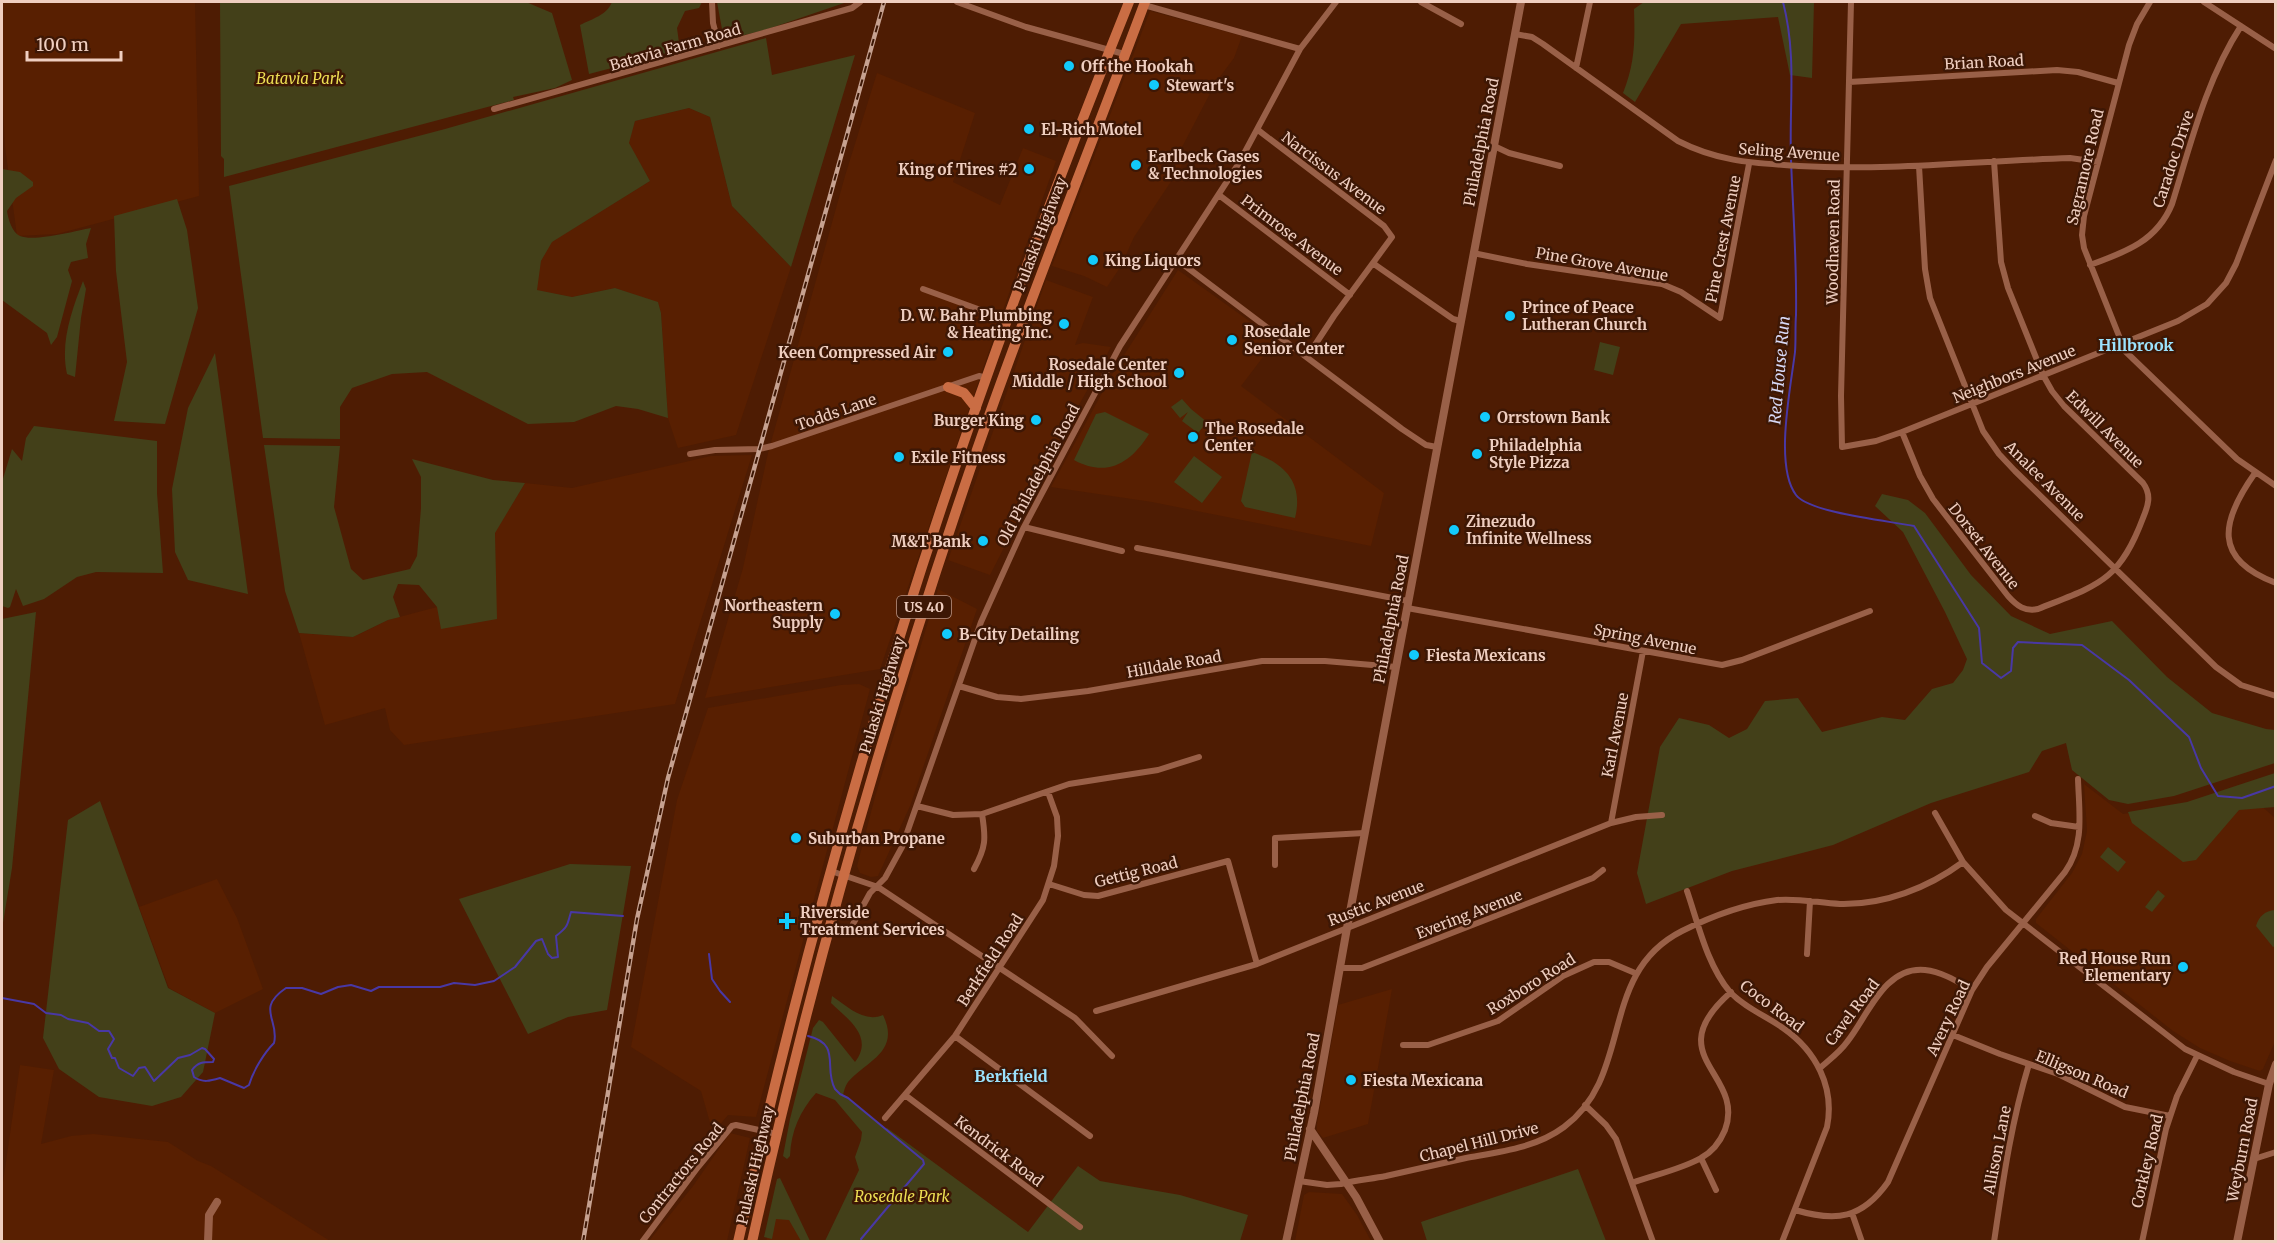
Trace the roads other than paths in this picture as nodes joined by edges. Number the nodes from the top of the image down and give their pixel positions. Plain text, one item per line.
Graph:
1 (712, 2) edge
2 (860, 2) edge
3 (957, 2) edge
4 (987, 2) edge
5 (1129, 2) edge
6 (1336, 2) edge
7 (1421, 2) edge
8 (1521, 2) edge
9 (1590, 2) edge
10 (1851, 2) edge
11 (2150, 2) edge
12 (2204, 2) edge
13 (1145, 3) edge
14 (983, 11) junction
15 (1461, 24) dead end
16 (2241, 26) junction
17 (1515, 34) junction
18 (719, 46) junction
19 (1300, 48) junction
20 (2276, 49) edge
21 (1110, 51) junction
22 (1124, 54) junction
23 (1576, 68) junction
24 (1849, 82) junction
25 (2118, 83) junction
26 (495, 109) dead end
27 (1258, 130) junction
28 (1494, 146) junction
29 (2276, 160) edge
30 (1994, 161) junction
31 (2098, 162) junction
32 (1749, 164) junction
33 (1560, 166) dead end
34 (1919, 166) junction
35 (1846, 168) junction
36 (1219, 195) junction
37 (1473, 253) junction
38 (1176, 259) junction
39 (1374, 264) junction
40 (2090, 265) junction
41 (923, 289) dead end
42 (1350, 295) junction
43 (1720, 318) joint
44 (1008, 320) junction
45 (1460, 321) junction
46 (2121, 343) junction
47 (1307, 357) junction
48 (2043, 375) junction
49 (987, 378) junction
50 (948, 387) junction
51 (1972, 404) junction
52 (976, 408) junction
53 (1902, 432) junction
54 (1437, 447) junction
55 (1842, 447) joint
56 (690, 454) dead end
57 (2255, 473) junction
58 (2276, 486) edge
59 (1024, 526) junction
60 (1137, 548) dead end
61 (1122, 551) dead end
62 (2116, 569) junction
63 (2276, 583) edge
64 (1408, 604) junction
65 (1870, 611) dead end
66 (1643, 651) junction
67 (1396, 667) junction
68 (959, 686) junction
69 (2276, 696) edge
70 (1199, 757) dead end
71 (2078, 779) dead end
72 (1048, 792) junction
73 (917, 806) junction
74 (1935, 813) dead end
75 (982, 814) junction
76 (1662, 815) dead end
77 (2035, 816) dead end
78 (1611, 823) junction
79 (2079, 827) junction
80 (1364, 833) junction
81 (1963, 862) junction
82 (1275, 865) dead end
83 (974, 869) dead end
84 (1603, 870) dead end
85 (831, 871) junction
86 (844, 877) junction
87 (1049, 884) junction
88 (878, 887) junction
89 (1687, 891) dead end
90 (1810, 901) junction
91 (2022, 923) junction
92 (853, 924) dead end
93 (1698, 924) junction
94 (1347, 928) junction
95 (1807, 954) dead end
96 (1257, 964) junction
97 (1000, 968) junction
98 (1339, 968) junction
99 (1635, 973) junction
100 (1972, 990) junction
101 (1731, 992) junction
102 (1096, 1011) dead end
103 (1953, 1035) junction
104 (955, 1036) junction
105 (1403, 1045) dead end
106 (1112, 1056) dead end
107 (2197, 1056) junction
108 (2029, 1064) junction
109 (2276, 1064) edge
110 (1820, 1068) junction
111 (2269, 1084) junction
112 (905, 1095) junction
113 (1585, 1105) junction
114 (2170, 1116) junction
115 (885, 1118) dead end
116 (1310, 1129) junction
117 (764, 1131) junction
118 (777, 1134) junction
119 (1090, 1136) dead end
120 (2276, 1152) edge
121 (1701, 1158) junction
122 (2254, 1159) junction
123 (1299, 1181) junction
124 (1347, 1183) junction
125 (1632, 1183) junction
126 (1716, 1190) dead end
127 (217, 1202) dead end
128 (1795, 1210) junction
129 (1852, 1213) junction
130 (1080, 1227) dead end
131 (208, 1242) edge
132 (642, 1242) edge
133 (738, 1242) edge
134 (752, 1242) edge
135 (1286, 1242) edge
136 (1380, 1242) edge
137 (1653, 1242) edge
138 (1782, 1242) edge
139 (1862, 1242) edge
140 (1994, 1242) edge
141 (2142, 1242) edge
142 (2237, 1242) edge

1 - 18 street
2 - 18 street, Batavia Farm Road
3 - 14 street
4 - 14 street
5 - 21 highway, Pulaski Highway / US 40
6 - 19 street, Old Philadelphia Road
7 - 15 street
8 - 17 main road, Philadelphia Road
9 - 23 street
10 - 24 street, Woodhaven Road
11 - 25 street, Sagramore Road
12 - 16 street
13 - 19 street
13 - 22 highway, Pulaski Highway / US 40
14 - 21 street
16 - 20 street
16 - 40 street, Caradoc Drive
17 - 23 street, Seling Avenue
17 - 28 main road, Philadelphia Road
18 - 26 street, Batavia Farm Road
19 - 27 street, Old Philadelphia Road
21 - 22 street
21 - 44 highway, Pulaski Highway / US 40
22 - 86 highway, Pulaski Highway / US 40
23 - 32 street, Seling Avenue
24 - 25 street, Brian Road
24 - 35 street, Woodhaven Road
25 - 31 street, Sagramore Road
27 - 36 street, Old Philadelphia Road
27 - 39 street, Narcissus Avenue
28 - 33 street
28 - 37 main road, Philadelphia Road
29 - 46 street, Neighbors Avenue
30 - 31 street, Seling Avenue
30 - 34 street, Seling Avenue
30 - 48 street, Edwill Avenue
31 - 40 street, Sagramore Road
32 - 35 street, Seling Avenue
32 - 43 street, Pine Crest Avenue
34 - 35 street, Seling Avenue
34 - 51 street, Analee Avenue
35 - 55 street, Woodhaven Road
36 - 38 street, Old Philadelphia Road
36 - 42 street, Primrose Avenue
37 - 43 street, Pine Grove Avenue
37 - 45 main road, Philadelphia Road
38 - 47 street
38 - 59 street, Old Philadelphia Road
39 - 42 street
39 - 45 street
40 - 46 street, Sagramore Road
41 - 44 street
42 - 47 street
44 - 49 highway, Pulaski Highway / US 40
45 - 54 main road, Philadelphia Road
46 - 48 street, Neighbors Avenue
46 - 57 street, Sagramore Road
47 - 54 street
48 - 51 street, Neighbors Avenue
48 - 62 street, Edwill Avenue
49 - 50 street, Todds Lane
49 - 52 highway, Pulaski Highway / US 40
50 - 52 highway
50 - 56 street, Todds Lane
51 - 53 street, Neighbors Avenue
51 - 62 street, Analee Avenue
52 - 85 highway, Pulaski Highway / US 40
53 - 55 street, Neighbors Avenue
53 - 62 street, Dorset Avenue
54 - 64 main road, Philadelphia Road
57 - 58 street, Sagramore Road
57 - 63 street
59 - 61 street
59 - 68 street, Old Philadelphia Road
60 - 64 street, Spring Avenue
62 - 69 street, Analee Avenue
64 - 66 street, Spring Avenue
64 - 67 main road, Philadelphia Road
65 - 66 street, Spring Avenue
66 - 78 street, Karl Avenue
67 - 68 street, Hilldale Road
67 - 80 main road, Philadelphia Road
68 - 73 street, Old Philadelphia Road
70 - 72 street
71 - 79 street, Avery Road
72 - 75 street
72 - 87 street, Berkfield Road
73 - 75 street
73 - 88 street, Old Philadelphia Road
74 - 81 street
75 - 83 street
76 - 78 street, Rustic Avenue
77 - 79 street
78 - 94 street, Rustic Avenue
79 - 91 street, Avery Road
80 - 82 street
80 - 94 main road, Philadelphia Road
81 - 90 street, Chapel Hill Drive
81 - 91 street
84 - 98 street, Evering Avenue
85 - 86 street
85 - 117 highway, Pulaski Highway / US 40
86 - 88 street
86 - 118 highway, Pulaski Highway / US 40
87 - 96 street, Gettig Road
87 - 97 street, Berkfield Road
88 - 92 street, Old Philadelphia Road
88 - 97 street
89 - 93 street, Coco Road
90 - 93 street, Chapel Hill Drive
90 - 95 street
91 - 100 street, Avery Road
91 - 107 street
93 - 99 street, Chapel Hill Drive
93 - 101 street, Coco Road
94 - 96 street, Rustic Avenue
94 - 98 main road, Philadelphia Road
96 - 102 street, Rustic Avenue
97 - 104 street, Berkfield Road
97 - 106 street
98 - 116 main road, Philadelphia Road
99 - 105 street, Roxboro Road
99 - 113 street, Chapel Hill Drive
100 - 103 street, Avery Road
100 - 110 street, Cavel Road
101 - 110 street, Coco Road
101 - 121 street
103 - 108 street, Elligson Road
103 - 129 street, Avery Road
104 - 112 street, Berkfield Road
104 - 119 street
107 - 111 street
107 - 114 street, Corkley Road
108 - 114 street, Elligson Road
108 - 140 street, Allison Lane
109 - 111 main road, Weyburn Road
110 - 128 street, Coco Road
111 - 122 main road, Weyburn Road
112 - 115 street, Berkfield Road
112 - 130 street, Kendrick Road
113 - 124 street, Chapel Hill Drive
113 - 125 street
114 - 141 street, Corkley Road
116 - 123 main road, Philadelphia Road
116 - 124 main road
117 - 118 street, Contractors Road
117 - 132 street, Contractors Road
117 - 133 highway, Pulaski Highway / US 40
118 - 134 highway, Pulaski Highway / US 40
120 - 122 street
121 - 125 street
121 - 126 street
122 - 142 main road, Weyburn Road
123 - 124 street, Chapel Hill Drive
123 - 135 main road, Philadelphia Road
124 - 136 main road
125 - 137 street
127 - 131 main road
128 - 129 street, Avery Road
128 - 138 street, Coco Road
129 - 139 street

